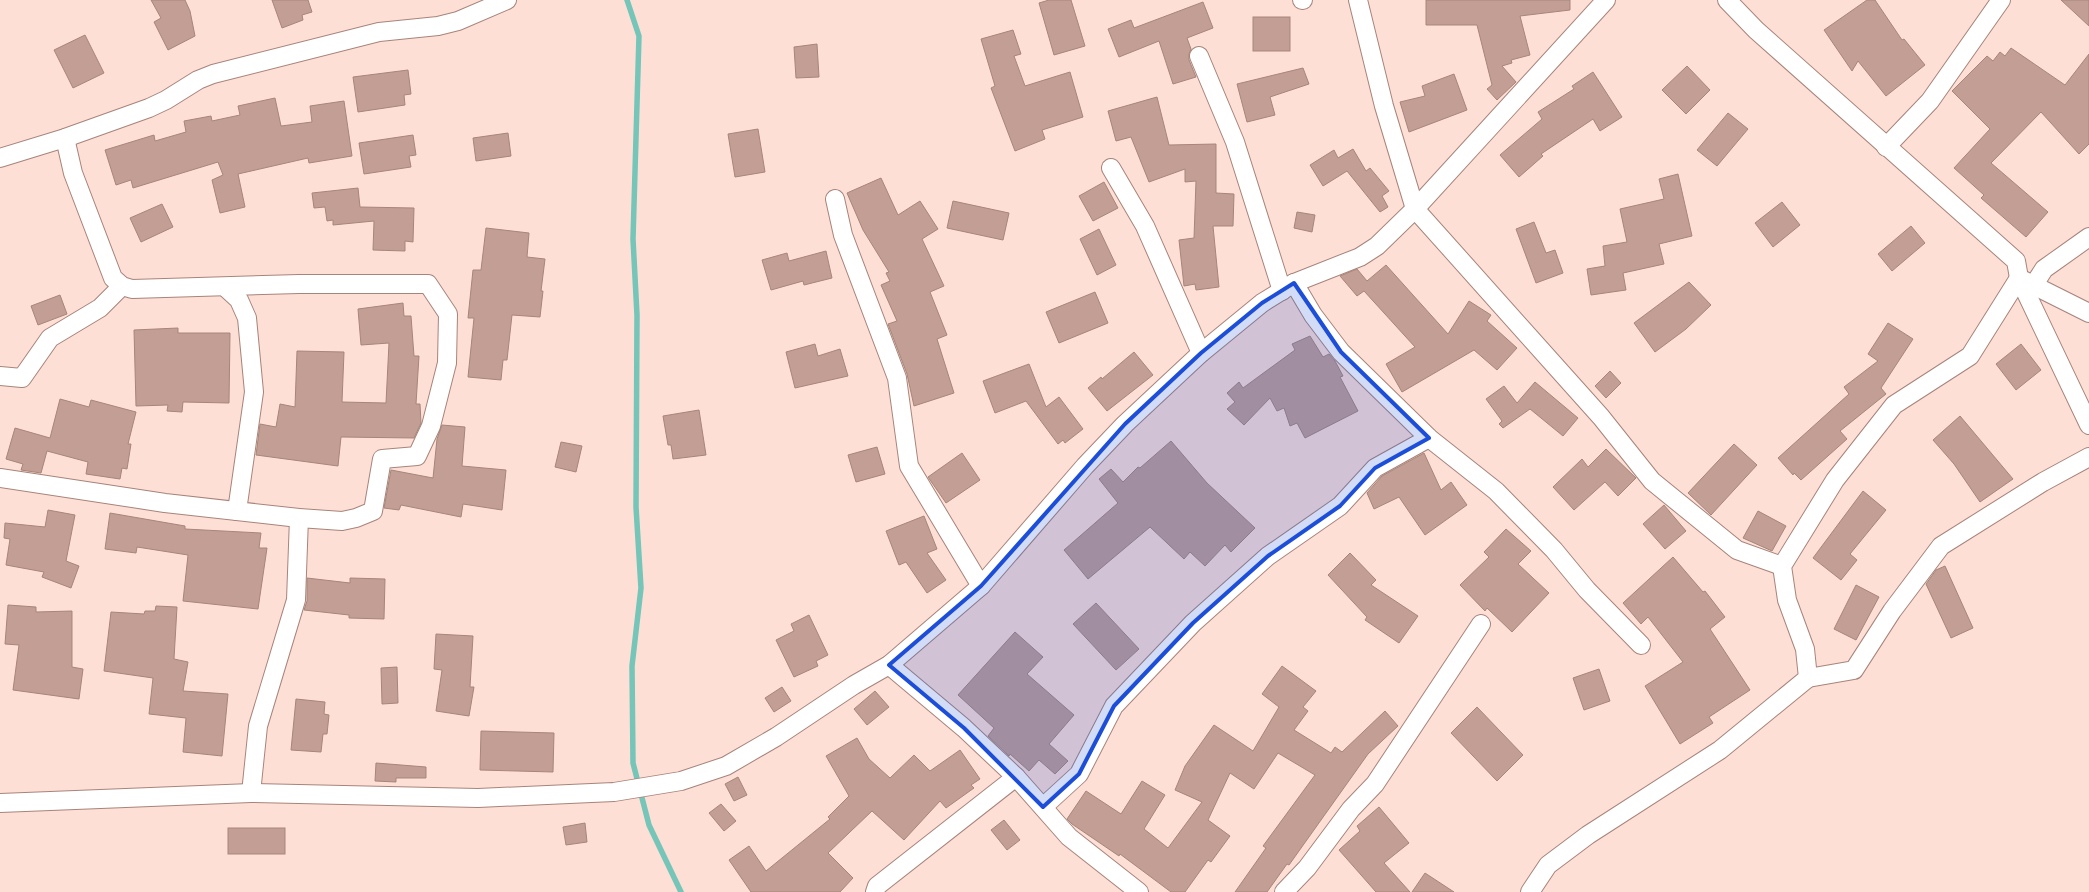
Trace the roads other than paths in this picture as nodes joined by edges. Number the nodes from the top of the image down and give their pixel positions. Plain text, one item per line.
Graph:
1 (507, 0) edge
2 (1358, 0) edge
3 (1606, 0) edge
4 (1727, 0) edge
5 (2001, 0) edge
6 (1199, 56) dead end
7 (65, 138) junction
8 (1886, 146) junction
9 (0, 158) edge
10 (1111, 168) dead end
11 (835, 199) dead end
12 (1415, 209) junction
13 (2089, 237) edge
14 (2026, 282) junction
15 (122, 286) junction
16 (1288, 287) junction
17 (226, 288) junction
18 (2089, 313) edge
19 (1201, 353) junction
20 (0, 376) edge
21 (2089, 425) edge
22 (1429, 438) junction
23 (2089, 457) edge
24 (0, 478) edge
25 (238, 512) junction
26 (299, 518) junction
27 (1782, 566) junction
28 (981, 586) junction
29 (1481, 624) dead end
30 (1641, 645) dead end
31 (889, 664) junction
32 (1808, 678) junction
33 (1016, 777) junction
34 (251, 793) junction
35 (0, 803) edge
36 (1042, 807) junction
37 (875, 892) edge
38 (1138, 892) edge
39 (1284, 892) edge
40 (1530, 892) edge

1 - 7 street
2 - 12 street
3 - 12 street
4 - 8 street
5 - 8 street
6 - 16 street
7 - 9 street
7 - 15 street
8 - 14 street
10 - 19 street
11 - 28 street
12 - 16 street
12 - 27 street
13 - 14 street
14 - 18 street
14 - 21 street
14 - 27 street
15 - 17 street
15 - 20 street
16 - 19 street
16 - 22 street
17 - 25 street
17 - 26 street
19 - 28 street
22 - 30 street
22 - 36 street
23 - 32 street
24 - 25 street
25 - 26 street
26 - 34 street
27 - 32 street
28 - 31 street
29 - 39 street
31 - 33 street
31 - 34 street
32 - 40 street
33 - 36 street
33 - 37 street
34 - 35 street
36 - 38 street

